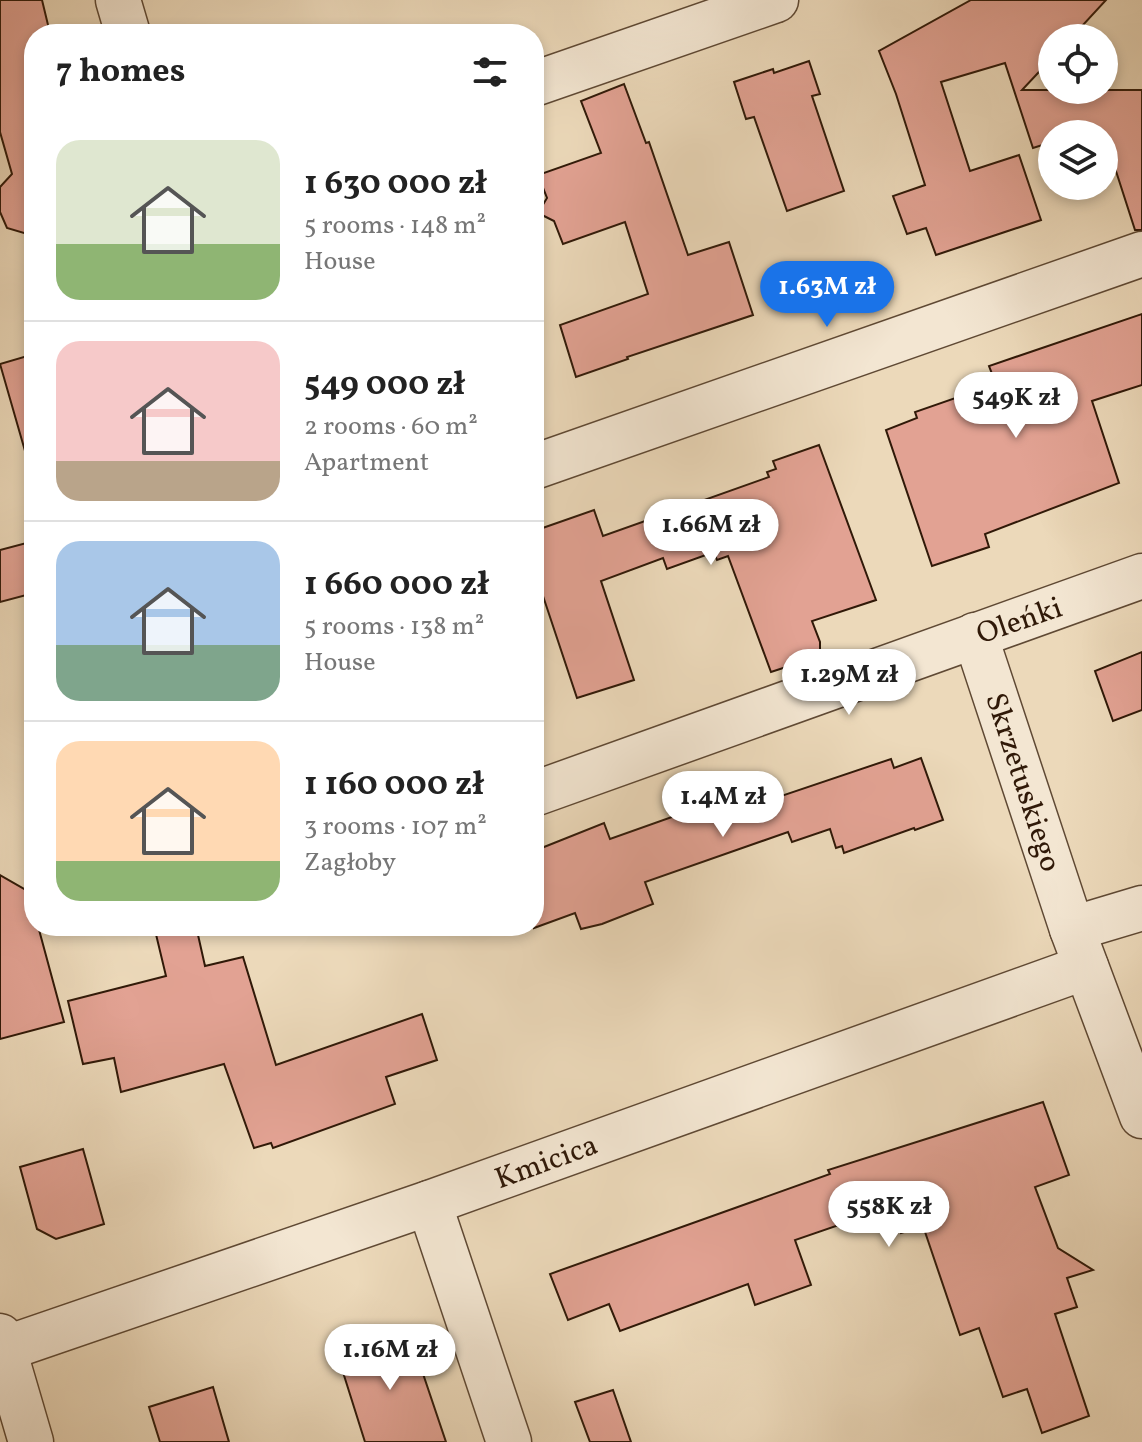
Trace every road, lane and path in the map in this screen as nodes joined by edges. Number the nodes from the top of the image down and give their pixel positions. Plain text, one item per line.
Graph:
1 (118, 0) edge
2 (758, 3) edge
3 (125, 24) edge
4 (544, 80) edge
5 (1142, 254) edge
6 (544, 463) edge
7 (1142, 576) edge
8 (975, 635) junction
9 (544, 790) edge
10 (1142, 908) edge
11 (1079, 948) junction
12 (1142, 1116) edge
13 (429, 1203) junction
14 (2, 1343) edge
15 (31, 1442) edge
16 (509, 1442) edge

1 - 3 street
2 - 4 street
5 - 6 street
7 - 8 street, Oleńki
8 - 9 street, Oleńki
8 - 11 street, Skrzetuskiego
10 - 11 street
11 - 12 street, Skrzetuskiego
11 - 13 street, Kmicica
13 - 14 street, Kmicica
13 - 16 street
14 - 15 street

